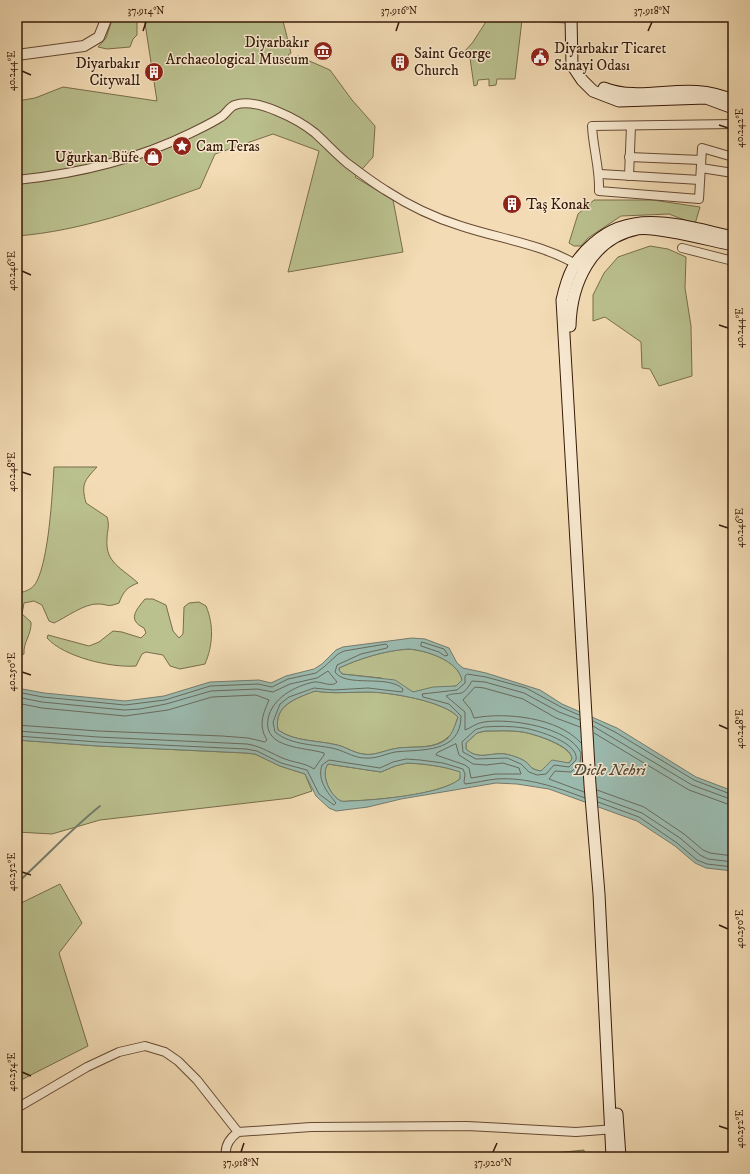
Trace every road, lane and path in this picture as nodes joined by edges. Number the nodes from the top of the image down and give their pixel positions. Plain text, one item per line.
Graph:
1 (107, 17) edge
2 (571, 17) edge
3 (578, 17) edge
4 (17, 54) edge
5 (730, 97) edge
6 (733, 108) edge
7 (733, 124) edge
8 (631, 126) junction
9 (629, 157) junction
10 (733, 157) edge
11 (701, 164) junction
12 (733, 173) edge
13 (600, 174) junction
14 (629, 176) junction
15 (17, 180) edge
16 (700, 180) junction
17 (733, 237) edge
18 (733, 245) edge
19 (682, 248) dead end
20 (733, 261) edge
21 (574, 263) junction
22 (584, 269) junction
23 (572, 412) junction
24 (17, 1108) edge
25 (614, 1129) junction
26 (238, 1132) junction
27 (226, 1157) edge
28 (612, 1157) edge
29 (620, 1157) edge

1 - 4 street
2 - 6 main road
3 - 5 main road
7 - 8 street
8 - 9 street
8 - 13 street
9 - 11 street
9 - 14 street
10 - 11 street
11 - 12 street
11 - 16 street
13 - 14 street
13 - 16 street
14 - 16 street
15 - 21 street
17 - 21 main road
18 - 22 main road
19 - 20 street
21 - 22 street
21 - 23 main road
22 - 23 main road
23 - 25 main road
24 - 26 street
25 - 26 street
25 - 28 main road
25 - 29 main road
26 - 27 street

